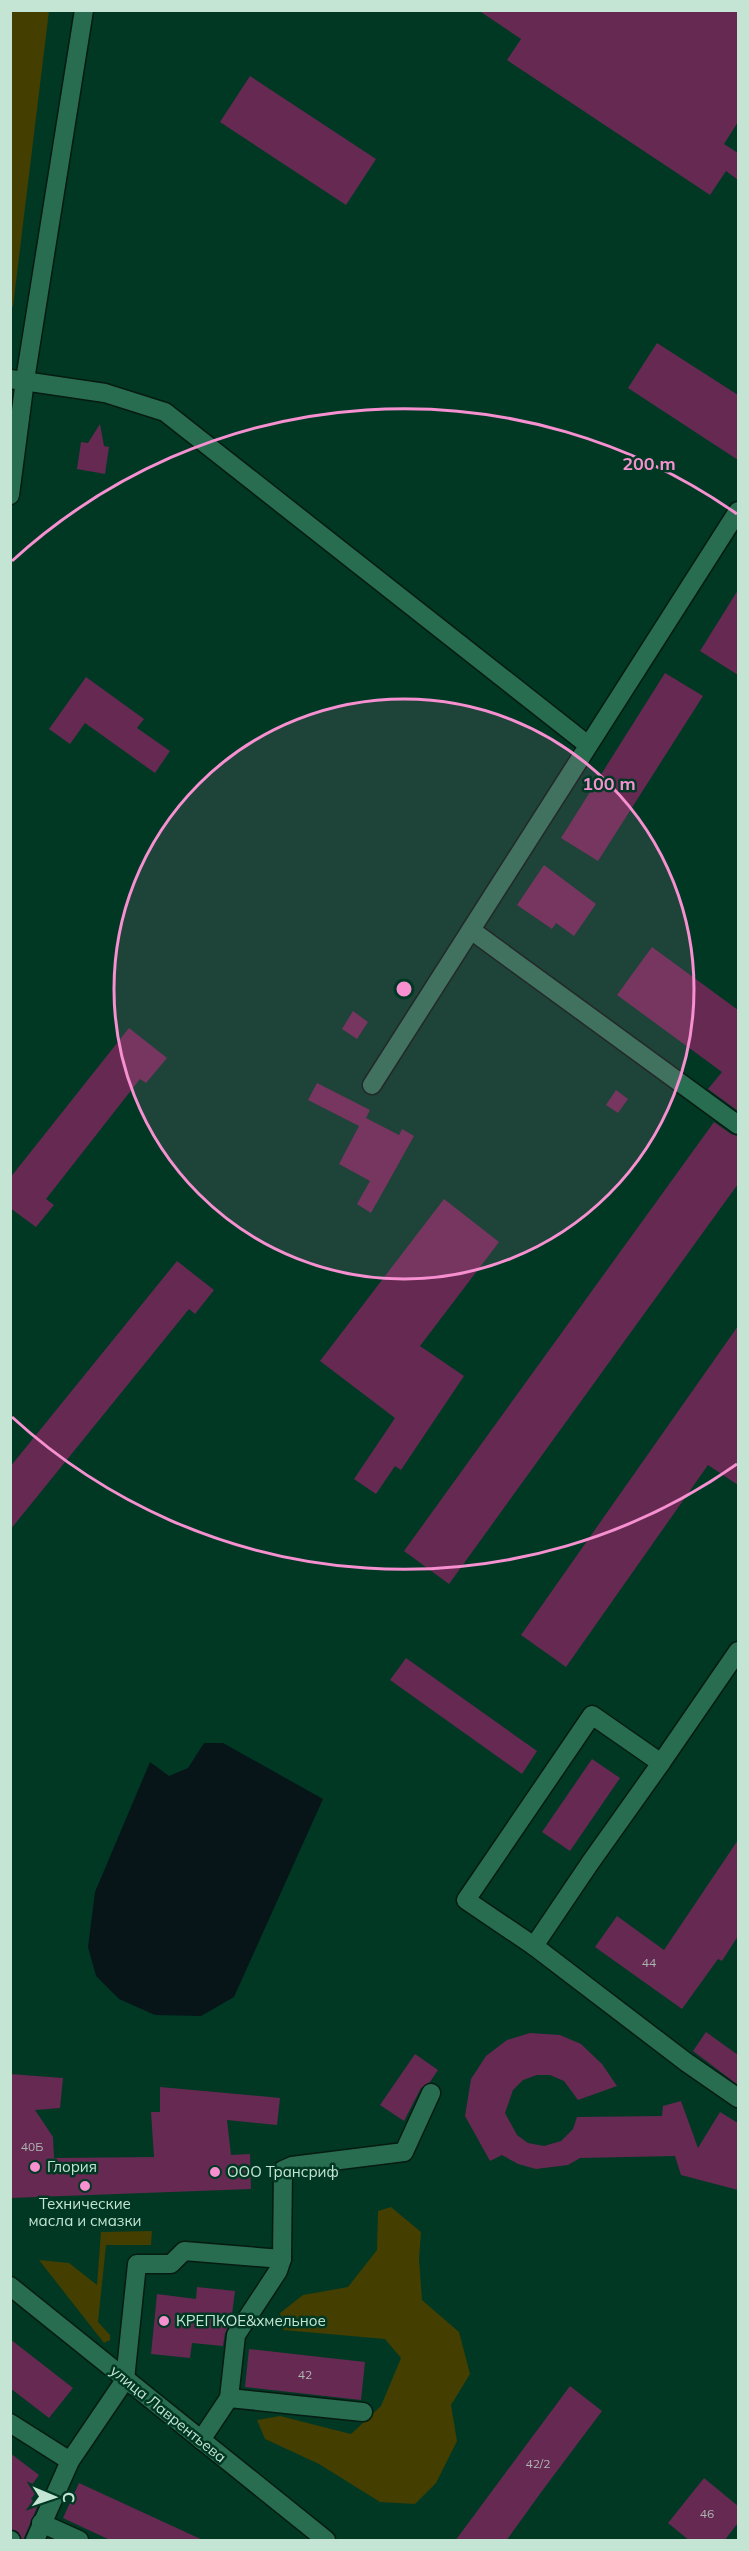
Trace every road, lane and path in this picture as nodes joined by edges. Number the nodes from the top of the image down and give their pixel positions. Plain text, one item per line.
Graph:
1 (84, 10) edge
2 (17, 379) edge
3 (10, 495) edge
4 (738, 511) edge
5 (588, 745) junction
6 (471, 930) junction
7 (372, 1085) dead end
8 (738, 1125) edge
9 (738, 1651) edge
10 (661, 1763) junction
11 (534, 1946) junction
12 (431, 2093) dead end
13 (738, 2098) edge
14 (282, 2259) junction
15 (10, 2286) edge
16 (125, 2380) junction
17 (230, 2398) junction
18 (363, 2412) dead end
19 (10, 2423) edge
20 (201, 2440) junction
21 (70, 2461) junction
22 (38, 2532) edge
23 (79, 2541) edge
24 (326, 2541) edge

1 - 2 street
2 - 3 street
2 - 5 street
4 - 5 street
5 - 6 street
6 - 7 street
6 - 8 street
9 - 10 street
10 - 11 street
10 - 11 street
11 - 13 street
12 - 14 street
14 - 16 street
14 - 17 street
15 - 16 street, улица Лаврентьева
16 - 20 street, улица Лаврентьева
16 - 21 street
17 - 18 street
17 - 20 street
19 - 21 street
20 - 24 street, улица Лаврентьева
21 - 22 street
22 - 23 street

